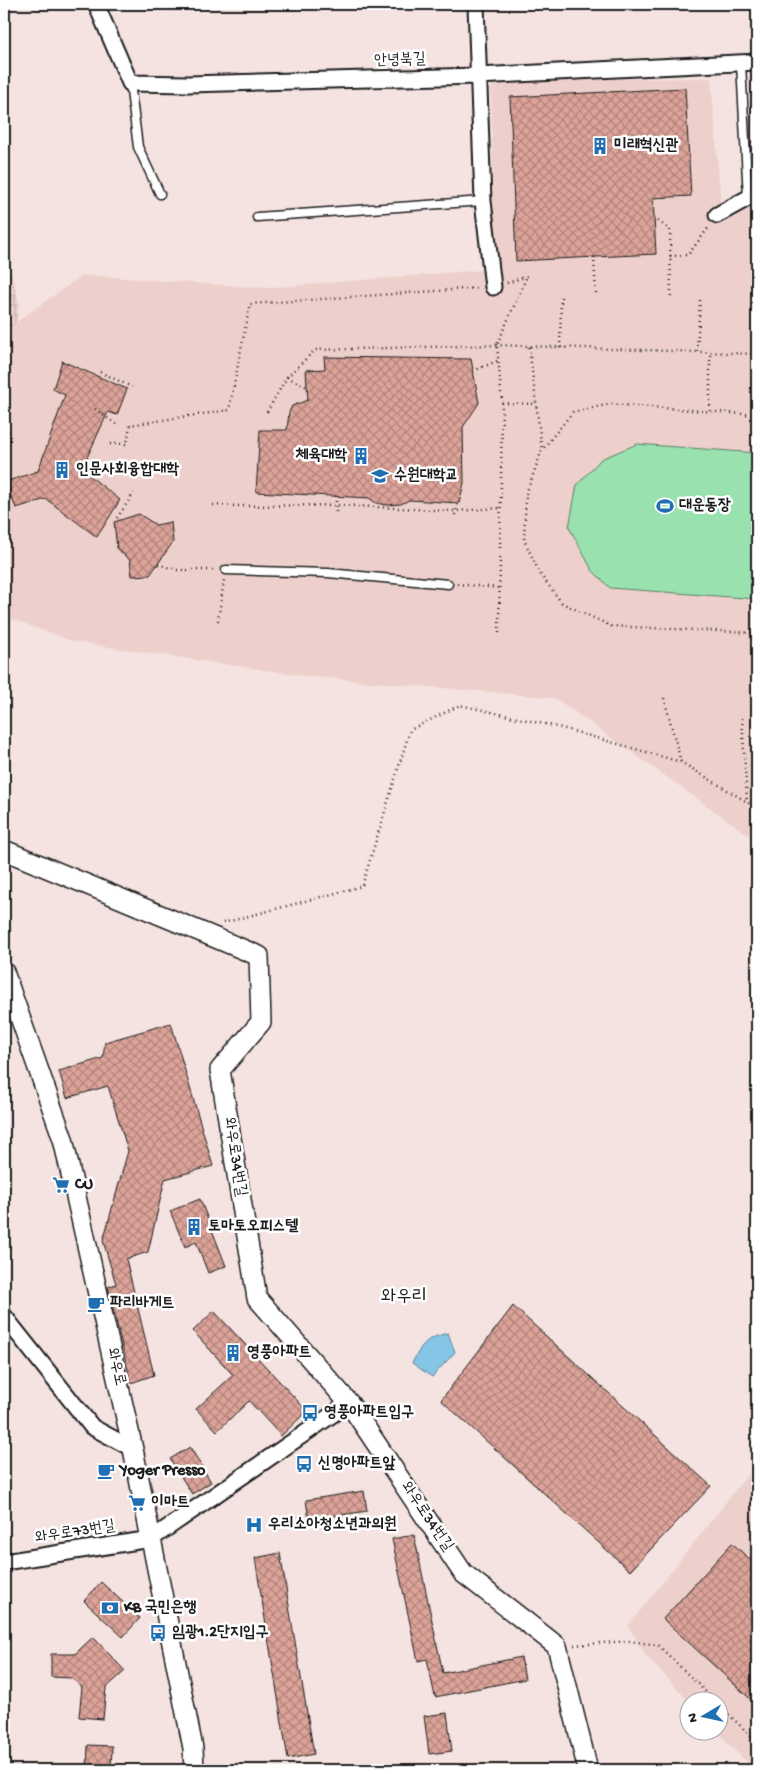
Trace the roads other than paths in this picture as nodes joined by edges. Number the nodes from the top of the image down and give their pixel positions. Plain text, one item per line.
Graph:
1 (96, 4) edge
2 (476, 4) edge
3 (757, 62) edge
4 (741, 63) junction
5 (478, 76) junction
6 (130, 83) junction
7 (160, 194) dead end
8 (752, 197) edge
9 (483, 201) junction
10 (717, 215) road end
11 (257, 217) dead end
12 (493, 287) road end
13 (226, 570) road end
14 (448, 584) road end
15 (4, 850) edge
16 (4, 972) edge
17 (4, 1316) edge
18 (349, 1403) junction
19 (133, 1449) junction
20 (151, 1539) junction
21 (4, 1562) edge
22 (194, 1770) edge
23 (588, 1770) edge

1 - 6 street
2 - 5 street
3 - 4 street, 안녕북길
4 - 5 street, 안녕북길
4 - 8 lane
5 - 6 street, 안녕북길
5 - 9 street
6 - 7 lane
8 - 10 street
9 - 11 lane
9 - 12 street
13 - 14 lane
15 - 18 street, 와우로34번길
16 - 19 street, 와우로
17 - 19 street
18 - 20 street
18 - 23 street, 와우로34번길
19 - 20 street, 와우로
20 - 21 street, 와우로73번길
20 - 22 street, 와우로

